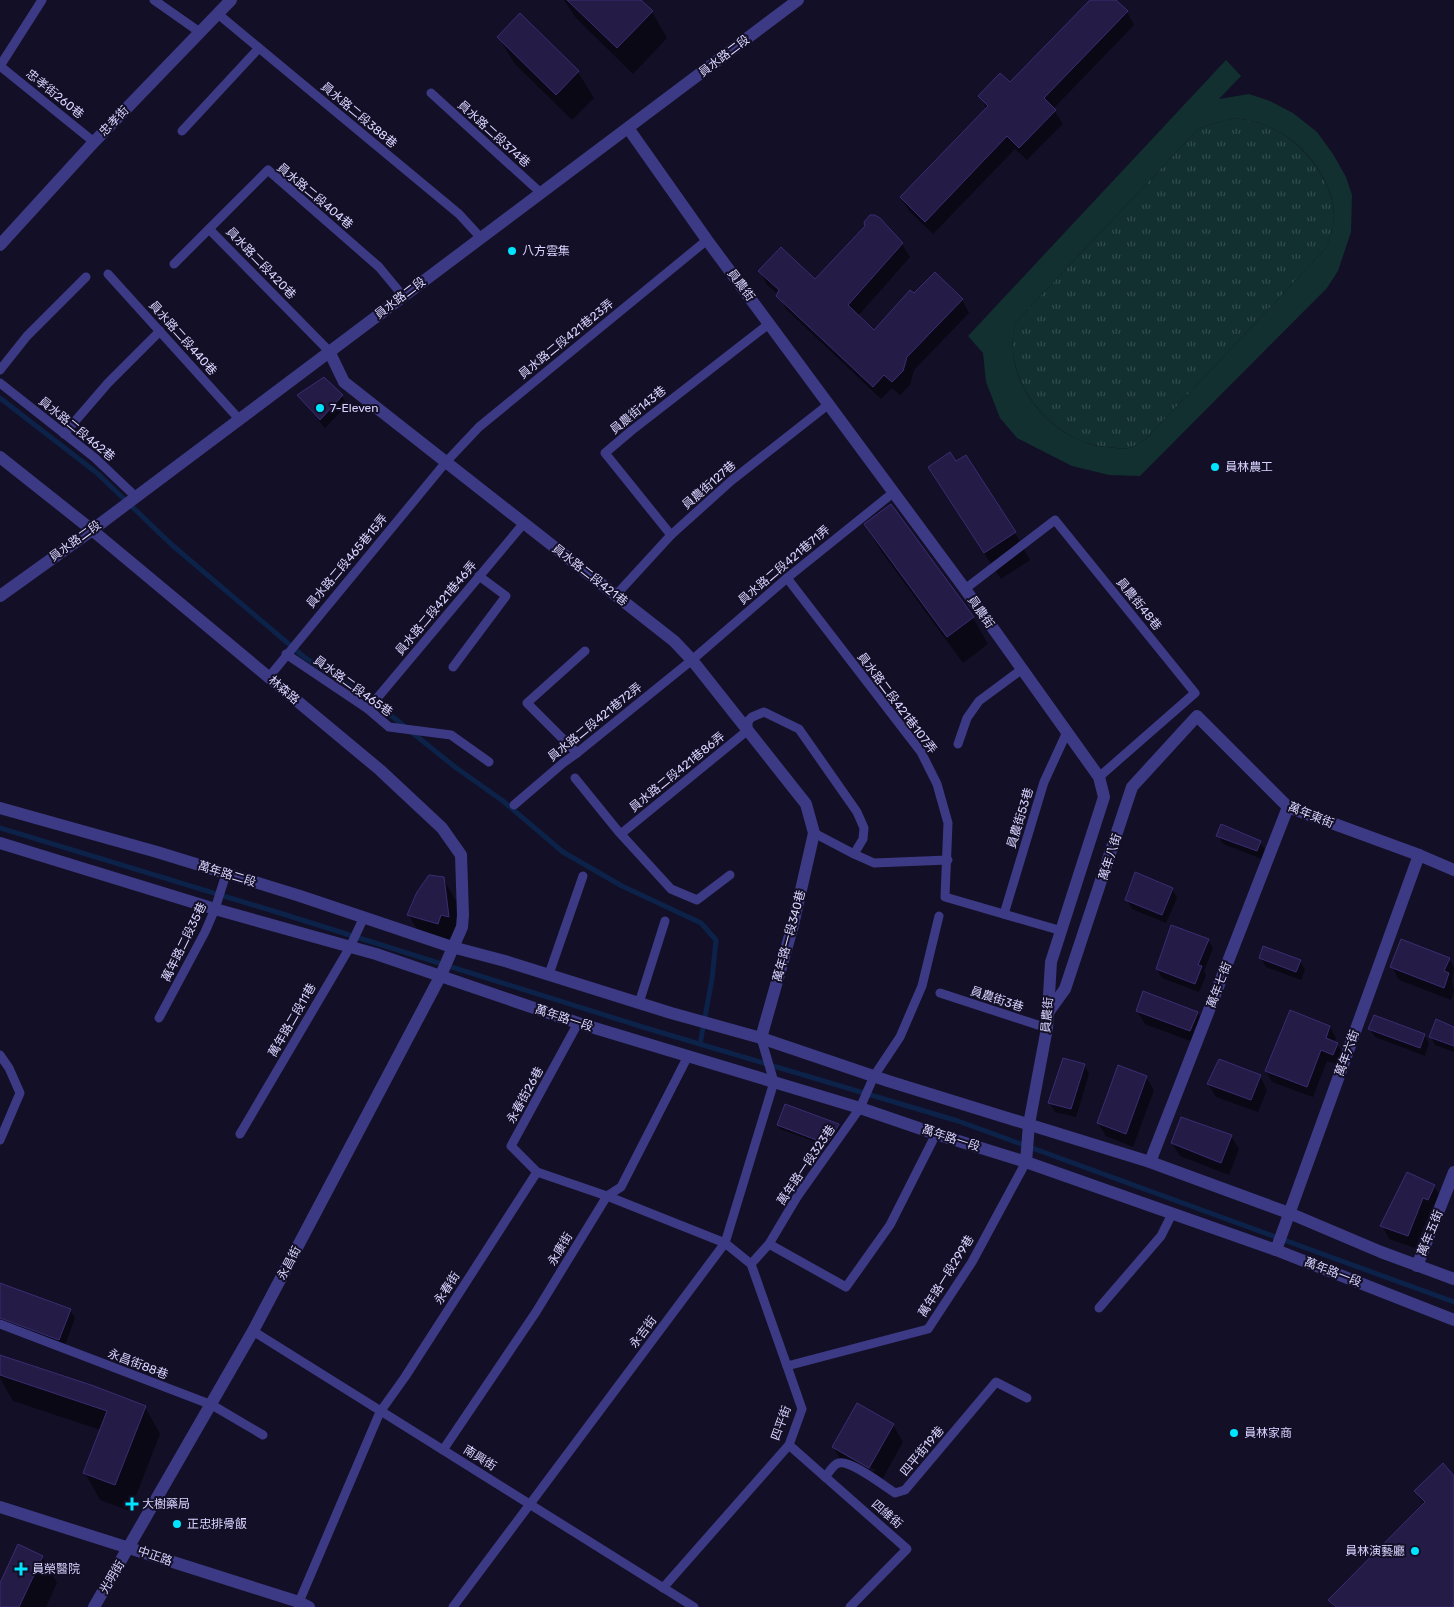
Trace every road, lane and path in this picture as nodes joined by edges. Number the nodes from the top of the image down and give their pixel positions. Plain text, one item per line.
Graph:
1 (42, 0) edge
2 (154, 0) edge
3 (231, 0) edge
4 (798, 0) edge
5 (218, 14) junction
6 (200, 33) junction
7 (259, 48) junction
8 (0, 66) edge
9 (431, 93) dead end
10 (628, 128) junction
11 (182, 131) dead end
12 (94, 142) junction
13 (541, 193) junction
14 (210, 229) junction
15 (481, 238) junction
16 (707, 240) junction
17 (0, 245) edge
18 (174, 264) dead end
19 (108, 274) dead end
20 (86, 277) dead end
21 (403, 296) junction
22 (770, 323) junction
23 (160, 331) junction
24 (329, 351) junction
25 (0, 370) edge
26 (0, 383) edge
27 (829, 404) junction
28 (239, 418) junction
29 (64, 434) junction
30 (0, 457) edge
31 (446, 462) junction
32 (894, 492) junction
33 (136, 497) junction
34 (524, 523) junction
35 (92, 530) junction
36 (671, 535) junction
37 (479, 576) junction
38 (787, 578) junction
39 (965, 589) junction
40 (616, 595) junction
41 (0, 596) edge
42 (585, 651) dead end
43 (286, 654) junction
44 (692, 660) junction
45 (453, 666) dead end
46 (1022, 670) junction
47 (268, 678) junction
48 (368, 709) junction
49 (1197, 716) joint
50 (748, 730) junction
51 (1067, 732) junction
52 (958, 744) dead end
53 (577, 753) junction
54 (489, 762) dead end
55 (1099, 777) junction
56 (575, 778) dead end
57 (514, 805) dead end
58 (1288, 807) junction
59 (0, 808) edge
60 (622, 833) junction
61 (814, 833) junction
62 (0, 843) edge
63 (854, 854) junction
64 (1419, 855) junction
65 (948, 860) junction
66 (1454, 870) edge
67 (226, 874) junction
68 (730, 875) dead end
69 (584, 876) dead end
70 (215, 909) junction
71 (1004, 914) junction
72 (939, 916) dead end
73 (364, 917) junction
74 (666, 921) dead end
75 (1062, 931) junction
76 (350, 947) junction
77 (452, 947) junction
78 (549, 974) junction
79 (441, 975) junction
80 (940, 993) dead end
81 (639, 1003) junction
82 (1047, 1014) junction
83 (159, 1018) dead end
84 (578, 1023) junction
85 (1047, 1028) junction
86 (761, 1038) junction
87 (0, 1055) edge
88 (688, 1056) junction
89 (874, 1076) junction
90 (774, 1082) junction
91 (860, 1108) junction
92 (1028, 1124) junction
93 (240, 1134) dead end
94 (936, 1134) junction
95 (0, 1140) edge
96 (1026, 1162) junction
97 (1150, 1162) junction
98 (537, 1172) junction
99 (1454, 1172) edge
100 (607, 1196) junction
101 (1289, 1213) junction
102 (1172, 1214) junction
103 (725, 1243) junction
104 (768, 1244) junction
105 (1276, 1250) junction
106 (751, 1264) junction
107 (1417, 1266) junction
108 (1454, 1279) edge
109 (1099, 1308) dead end
110 (1454, 1320) edge
111 (0, 1324) edge
112 (253, 1331) junction
113 (788, 1366) junction
114 (1027, 1398) dead end
115 (212, 1405) junction
116 (380, 1412) junction
117 (263, 1435) dead end
118 (789, 1445) junction
119 (443, 1450) junction
120 (825, 1477) junction
121 (530, 1504) junction
122 (0, 1507) edge
123 (130, 1548) junction
124 (663, 1588) junction
125 (304, 1604) edge
126 (94, 1607) edge
127 (453, 1607) edge
128 (694, 1607) edge
129 (850, 1607) edge

1 - 8 lane
2 - 6 lane
3 - 5 street, 忠孝街
4 - 10 street, 員水路二段
5 - 6 street, 忠孝街
5 - 7 lane, 員水路二段388巷
6 - 12 street, 忠孝街
7 - 11 lane
7 - 15 lane, 員水路二段388巷
8 - 12 lane, 忠孝街260巷
9 - 13 lane, 員水路二段374巷
10 - 13 street, 員水路二段
10 - 16 street, 員農街
12 - 17 street, 忠孝街
13 - 15 street, 員水路二段
14 - 18 lane, 員水路二段420巷
14 - 21 lane, 員水路二段404巷
14 - 24 lane, 員水路二段420巷
15 - 21 street, 員水路二段
16 - 22 street, 員農街
16 - 31 lane, 員水路二段421巷23弄
19 - 23 lane, 員水路二段440巷
20 - 25 lane
21 - 24 street, 員水路二段
22 - 27 street, 員農街
22 - 36 lane, 員農街143巷
23 - 28 lane, 員水路二段440巷
23 - 29 lane
24 - 28 street, 員水路二段
24 - 31 street, 員水路二段421巷
26 - 29 lane, 員水路二段462巷
27 - 32 street, 員農街
27 - 36 lane, 員農街127巷
28 - 33 street, 員水路二段
29 - 33 lane, 員水路二段462巷
30 - 35 street, 林森路
31 - 34 street, 員水路二段421巷
31 - 43 lane, 員水路二段465巷15弄
32 - 38 lane, 員水路二段421巷71弄
32 - 39 street, 員農街
33 - 35 street, 員水路二段
34 - 37 lane, 員水路二段421巷46弄
34 - 40 street, 員水路二段421巷
35 - 41 street, 員水路二段
35 - 47 street, 林森路
36 - 40 lane, 員農街127巷
37 - 45 lane
37 - 48 lane, 員水路二段421巷46弄
38 - 44 lane, 員水路二段421巷71弄
38 - 65 lane, 員水路二段421巷107弄
39 - 46 street, 員農街
39 - 55 lane, 員農街48巷
40 - 44 street, 員水路二段421巷
42 - 53 lane
43 - 47 lane, 員水路二段465巷15弄
43 - 48 lane, 員水路二段465巷
44 - 50 street, 員水路二段421巷
44 - 53 lane, 員水路二段421巷72弄
46 - 51 street, 員農街
46 - 52 lane
47 - 77 street, 林森路
48 - 54 lane, 員水路二段465巷
49 - 58 street, 萬年東街
49 - 82 street, 萬年八街
50 - 60 lane, 員水路二段421巷86弄
50 - 61 street, 員水路二段421巷
50 - 63 lane, 員水路二段421巷86弄
51 - 55 street, 員農街
51 - 71 lane, 員農街53巷
53 - 57 lane, 員水路二段421巷72弄
55 - 75 street, 員農街
56 - 60 lane
58 - 64 street, 萬年東街
58 - 97 street, 萬年七街
59 - 67 street, 萬年路二段
60 - 68 lane
61 - 63 lane
61 - 86 street, 萬年路一段340巷
62 - 70 street
63 - 65 lane
64 - 66 street, 萬年東街
64 - 101 street, 萬年六街
65 - 71 lane, 員水路二段421巷107弄
67 - 70 lane, 萬年路二段35巷
67 - 73 street, 萬年路二段
69 - 78 lane
70 - 76 street
70 - 83 lane, 萬年路二段35巷
71 - 75 lane
72 - 89 lane, 萬年路一段323巷
73 - 76 lane, 萬年路二段11巷
73 - 77 street, 萬年路二段
74 - 81 lane
75 - 82 street, 員農街
76 - 79 street
76 - 93 lane, 萬年路二段11巷
77 - 78 street
77 - 79 street, 林森路
78 - 81 street
79 - 84 street, 萬年路一段
79 - 112 street, 永昌街
80 - 85 lane, 員農街3巷
81 - 86 street
82 - 85 street, 員農街
84 - 88 street, 萬年路一段
84 - 98 lane, 永春街26巷
85 - 92 street, 員農街
86 - 89 street
86 - 90 lane
87 - 95 lane
88 - 90 street, 萬年路一段
88 - 100 lane, 永康街
89 - 91 lane, 萬年路一段323巷
89 - 92 street
90 - 91 street, 萬年路一段
90 - 103 lane, 永吉街
91 - 94 street, 萬年路一段
91 - 104 lane, 萬年路一段323巷
92 - 96 street, 員農街
92 - 97 street
94 - 96 street, 萬年路一段
94 - 104 lane
96 - 102 street, 萬年路一段
96 - 113 lane, 萬年路一段299巷
97 - 101 street
98 - 100 lane
98 - 116 lane, 永春街
99 - 107 street, 萬年五街
100 - 103 lane
100 - 119 lane, 永康街
101 - 105 street, 萬年六街
101 - 107 street
102 - 105 street, 萬年路一段
102 - 109 lane
103 - 106 lane
103 - 121 lane, 永吉街
104 - 106 lane, 萬年路一段323巷
105 - 110 street, 萬年路一段
106 - 113 lane, 四平街
107 - 108 street
111 - 115 lane, 永昌街88巷
112 - 115 street, 永昌街
112 - 116 lane, 南興街
113 - 118 lane, 四平街
114 - 120 lane, 四平街19巷
115 - 117 lane, 永昌街88巷
115 - 123 street, 永昌街
116 - 119 lane, 南興街
116 - 125 lane, 永春街
118 - 120 lane, 四維街
118 - 124 lane, 四平街
119 - 121 lane, 南興街
120 - 129 lane, 四維街
121 - 124 lane, 南興街
121 - 127 lane, 永吉街
122 - 123 street, 中正路
123 - 125 street, 中正路
123 - 126 street, 光明街
124 - 128 lane, 南興街

